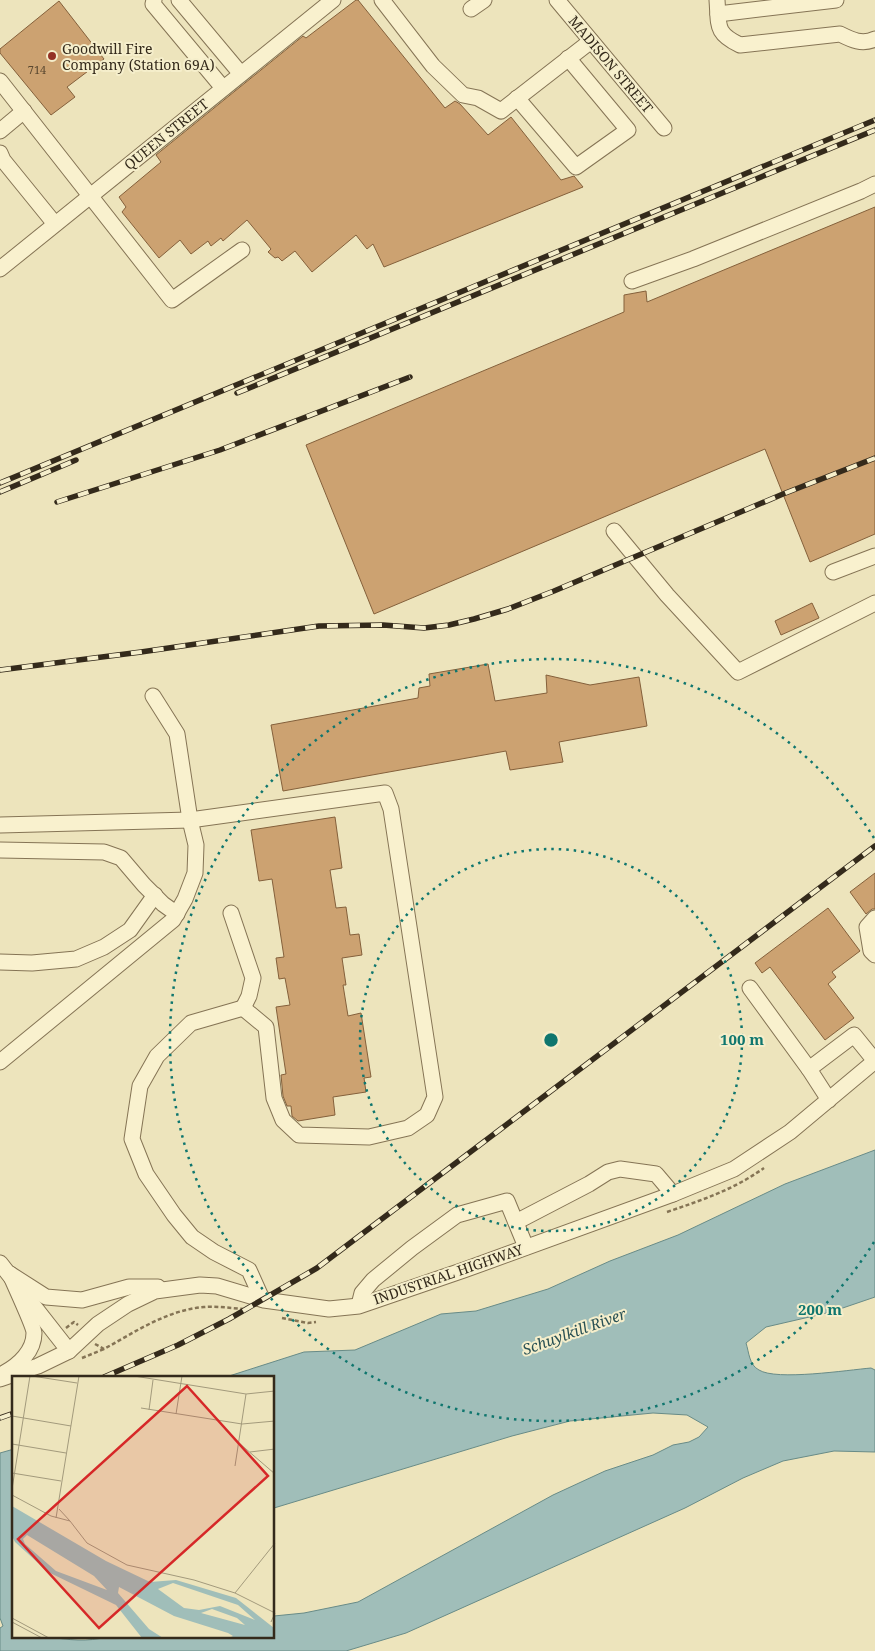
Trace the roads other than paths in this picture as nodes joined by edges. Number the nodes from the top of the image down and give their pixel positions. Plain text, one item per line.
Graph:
1 (154, 0) edge
2 (179, 0) edge
3 (333, 0) edge
4 (382, 0) edge
5 (484, 0) edge
6 (557, 0) edge
7 (836, 0) edge
8 (718, 7) edge
9 (471, 9) dead end
10 (875, 39) edge
11 (591, 41) junction
12 (568, 58) junction
13 (241, 74) junction
14 (0, 81) edge
15 (223, 88) junction
16 (517, 98) junction
17 (24, 111) junction
18 (664, 128) dead end
19 (0, 131) edge
20 (0, 152) edge
21 (875, 184) edge
22 (90, 195) junction
23 (55, 224) junction
24 (242, 250) dead end
25 (3, 262) edge
26 (632, 281) dead end
27 (614, 531) dead end
28 (875, 556) edge
29 (833, 572) dead end
30 (875, 603) edge
31 (153, 696) dead end
32 (190, 820) junction
33 (0, 825) edge
34 (0, 850) edge
35 (154, 895) junction
36 (231, 912) dead end
37 (177, 914) junction
38 (875, 918) edge
39 (875, 954) edge
40 (0, 962) edge
41 (750, 988) dead end
42 (243, 1008) junction
43 (875, 1061) edge
44 (0, 1062) edge
45 (809, 1069) junction
46 (828, 1100) junction
47 (673, 1194) junction
48 (516, 1222) junction
49 (526, 1247) junction
50 (5, 1269) edge
51 (200, 1285) junction
52 (262, 1299) junction
53 (360, 1306) junction
54 (69, 1352) junction
55 (0, 1375) edge
56 (0, 1379) edge

1 - 15 street
2 - 13 street
3 - 13 street, QUEEN STREET
4 - 16 street
5 - 9 street
6 - 11 street, MADISON STREET
7 - 8 street
8 - 10 street
11 - 12 street
11 - 18 street, MADISON STREET
12 - 16 street
12 - 16 street
13 - 15 street, QUEEN STREET
14 - 17 street
15 - 22 street, QUEEN STREET
17 - 19 street
17 - 22 street
20 - 23 street
21 - 26 street
22 - 23 street, QUEEN STREET
22 - 24 street
23 - 25 street, QUEEN STREET
27 - 30 street
28 - 29 street
31 - 32 street
32 - 33 street
32 - 37 street
32 - 42 street
34 - 35 street
35 - 37 street
35 - 40 street
36 - 42 street
37 - 44 street
38 - 39 street
41 - 45 street
42 - 52 street
43 - 45 street
43 - 46 street, INDUSTRIAL HIGHWAY
45 - 46 street
46 - 47 street, INDUSTRIAL HIGHWAY
47 - 48 street
47 - 49 street, INDUSTRIAL HIGHWAY
48 - 49 street
48 - 53 street
49 - 53 street, INDUSTRIAL HIGHWAY
50 - 51 street
50 - 54 street
50 - 55 street
51 - 52 street, INDUSTRIAL HIGHWAY
51 - 54 street, INDUSTRIAL HIGHWAY
52 - 53 street, INDUSTRIAL HIGHWAY
54 - 56 street, INDUSTRIAL HIGHWAY

